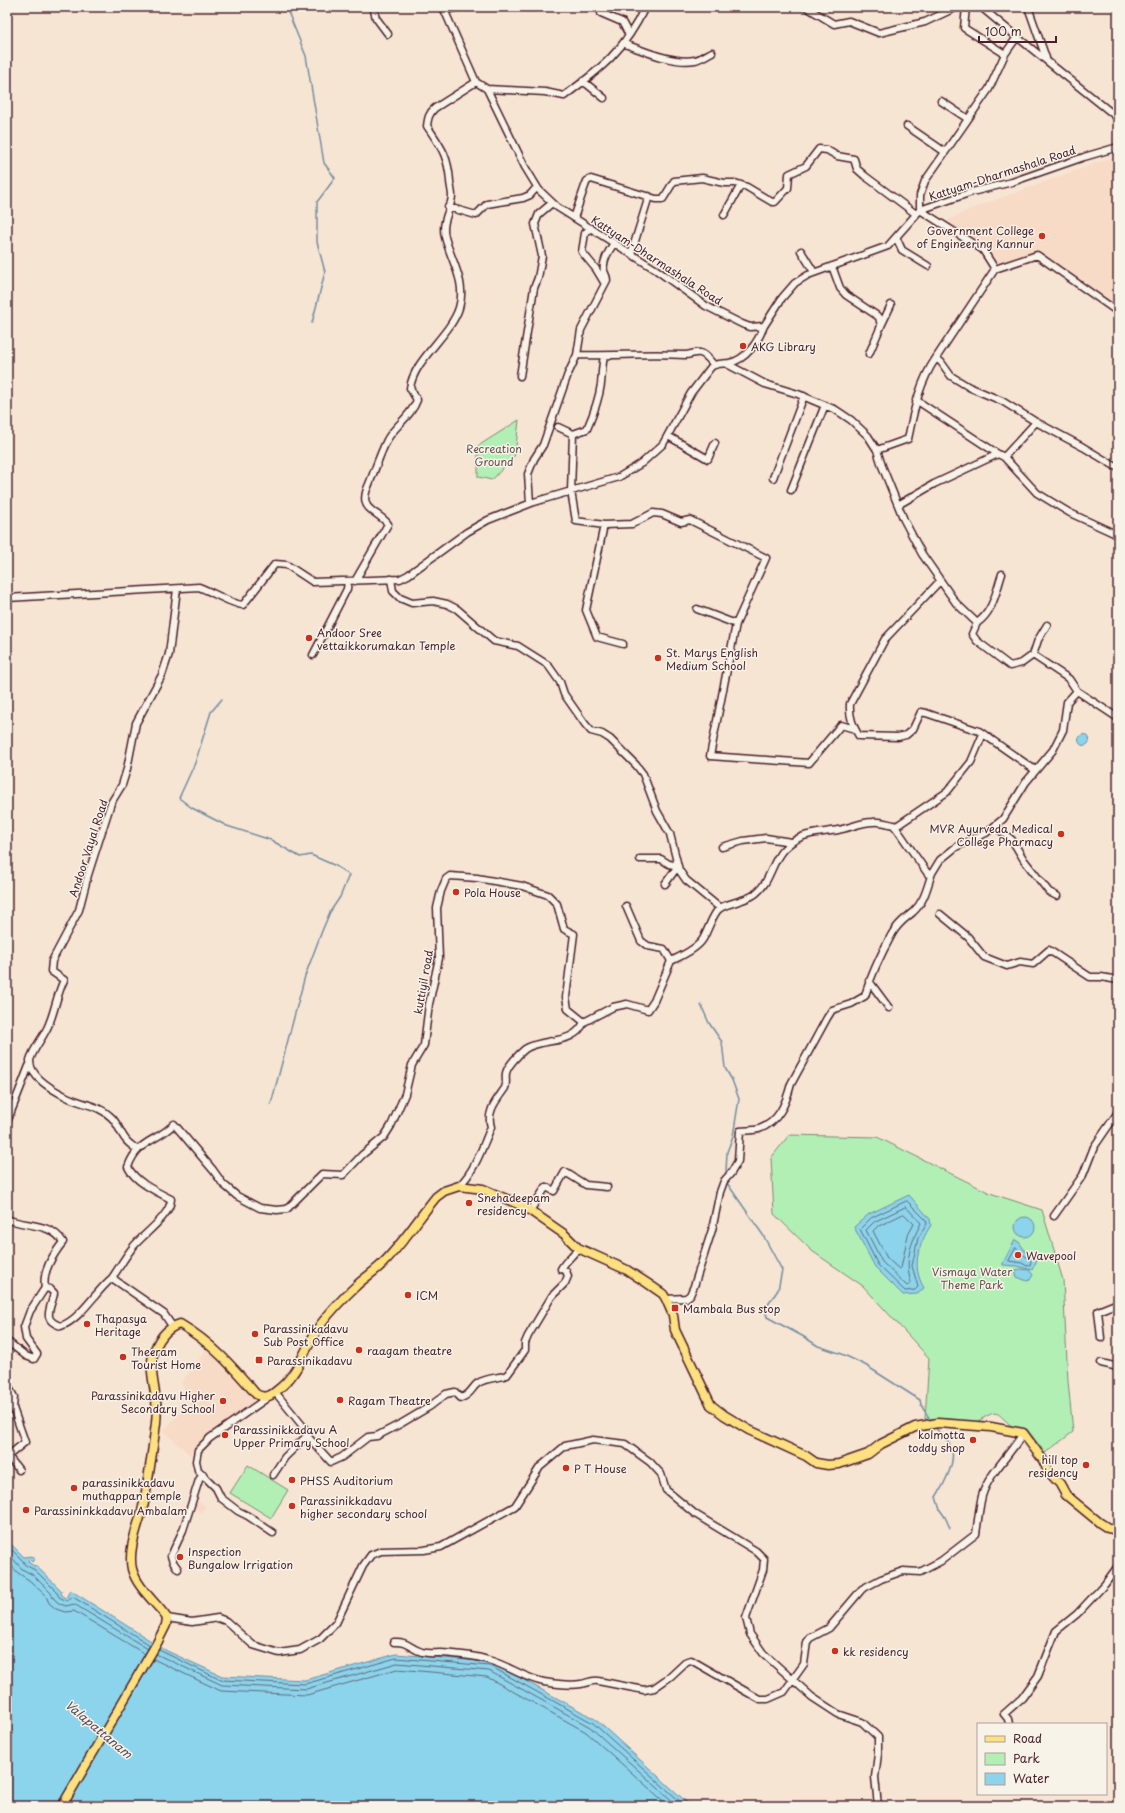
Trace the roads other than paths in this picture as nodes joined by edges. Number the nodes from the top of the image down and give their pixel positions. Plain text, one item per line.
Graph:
1 (373, 7) edge
2 (461, 7) edge
3 (645, 7) edge
4 (806, 7) edge
5 (962, 7) edge
6 (966, 7) edge
7 (981, 7) edge
8 (1028, 7) edge
9 (444, 8) edge
10 (601, 13) dead end
11 (388, 34) dead end
12 (629, 35) junction
13 (1017, 37) junction
14 (624, 44) junction
15 (712, 52) dead end
16 (1005, 54) junction
17 (1046, 59) junction
18 (476, 82) junction
19 (583, 82) junction
20 (487, 89) junction
21 (604, 98) dead end
22 (941, 101) dead end
23 (1118, 118) edge
24 (968, 119) junction
25 (907, 126) dead end
26 (1118, 147) edge
27 (945, 152) junction
28 (741, 185) junction
29 (538, 187) junction
30 (649, 196) junction
31 (552, 203) junction
32 (448, 207) junction
33 (918, 212) junction
34 (724, 215) dead end
35 (574, 218) junction
36 (591, 228) junction
37 (896, 237) junction
38 (614, 243) junction
39 (801, 251) dead end
40 (631, 254) junction
41 (832, 266) junction
42 (928, 266) dead end
43 (995, 269) junction
44 (814, 272) junction
45 (605, 284) junction
46 (891, 305) dead end
47 (1118, 312) edge
48 (764, 326) junction
49 (881, 326) junction
50 (869, 354) dead end
51 (577, 355) junction
52 (604, 356) junction
53 (936, 358) junction
54 (728, 364) junction
55 (714, 365) junction
56 (520, 376) dead end
57 (804, 396) junction
58 (916, 400) junction
59 (825, 405) junction
60 (1036, 422) junction
61 (558, 427) dead end
62 (573, 434) junction
63 (668, 436) junction
64 (715, 442) dead end
65 (877, 450) junction
66 (998, 454) junction
67 (1004, 457) junction
68 (1118, 468) edge
69 (773, 478) dead end
70 (791, 490) dead end
71 (572, 491) junction
72 (530, 503) junction
73 (898, 505) junction
74 (604, 525) junction
75 (1118, 535) edge
76 (1002, 574) dead end
77 (391, 579) junction
78 (348, 581) junction
79 (355, 581) junction
80 (940, 581) junction
81 (177, 589) junction
82 (7, 598) edge
83 (697, 609) dead end
84 (977, 622) junction
85 (736, 624) junction
86 (1047, 625) dead end
87 (623, 644) dead end
88 (313, 655) dead end
89 (1033, 655) junction
90 (1077, 691) junction
91 (1118, 718) edge
92 (855, 729) junction
93 (983, 734) junction
94 (1035, 770) junction
95 (995, 826) junction
96 (895, 827) junction
97 (791, 842) junction
98 (722, 847) dead end
99 (640, 859) dead end
100 (678, 866) junction
101 (932, 873) junction
102 (666, 884) dead end
103 (1057, 896) dead end
104 (626, 906) dead end
105 (720, 908) junction
106 (940, 914) dead end
107 (671, 961) junction
108 (1118, 980) edge
109 (869, 981) junction
110 (889, 1008) dead end
111 (584, 1022) junction
112 (29, 1066) junction
113 (1118, 1112) edge
114 (7, 1122) edge
115 (138, 1150) junction
116 (459, 1186) junction
117 (607, 1187) dead end
118 (525, 1207) junction
119 (1054, 1216) dead end
120 (7, 1219) edge
121 (578, 1248) junction
122 (112, 1278) junction
123 (45, 1288) junction
124 (666, 1299) junction
125 (1118, 1303) edge
126 (172, 1326) junction
127 (1101, 1338) dead end
128 (7, 1342) edge
129 (1101, 1363) dead end
130 (1118, 1367) edge
131 (7, 1384) edge
132 (275, 1392) junction
133 (267, 1398) junction
134 (1023, 1433) junction
135 (308, 1435) junction
136 (20, 1470) dead end
137 (202, 1474) junction
138 (273, 1475) dead end
139 (1118, 1530) edge
140 (273, 1533) dead end
141 (1118, 1566) edge
142 (178, 1569) dead end
143 (167, 1618) junction
144 (394, 1642) dead end
145 (794, 1681) junction
146 (1009, 1723) edge
147 (62, 1806) edge
148 (878, 1806) edge

1 - 11 street
2 - 9 street
3 - 12 street
4 - 5 street
6 - 16 street
7 - 13 street
8 - 17 street
9 - 18 street
10 - 12 street
12 - 14 street
13 - 16 street
13 - 17 street
14 - 15 street
14 - 19 street
16 - 24 street
17 - 23 street
18 - 20 street
18 - 32 street
19 - 20 street
19 - 21 street
20 - 29 street, Kattyam-Dharmashala Road
22 - 24 street
24 - 27 street
25 - 27 street
26 - 33 street, Kattyam-Dharmashala Road
27 - 33 street
28 - 30 street
28 - 33 street
28 - 34 street
29 - 31 street, Kattyam-Dharmashala Road
29 - 32 street
30 - 35 street
30 - 40 street
31 - 35 street, Kattyam-Dharmashala Road
31 - 56 street
32 - 79 street
33 - 37 street, Kattyam-Dharmashala Road
33 - 43 street
35 - 36 street, Kattyam-Dharmashala Road
36 - 38 street, Kattyam-Dharmashala Road
36 - 45 street
37 - 41 street, Kattyam-Dharmashala Road
37 - 42 street
38 - 40 street, Kattyam-Dharmashala Road
38 - 45 street
39 - 44 street
40 - 48 street, Kattyam-Dharmashala Road
41 - 44 street, Kattyam-Dharmashala Road
41 - 49 street
43 - 47 street
43 - 53 street
44 - 48 street, Kattyam-Dharmashala Road
45 - 51 street
46 - 49 street
48 - 54 street
49 - 50 street
51 - 52 street
51 - 72 street
52 - 55 street
52 - 62 street
53 - 58 street
53 - 60 street
54 - 55 street
54 - 57 street
55 - 63 street
57 - 59 street
57 - 69 street
58 - 65 street
58 - 66 street
59 - 65 street
59 - 70 street
60 - 67 street
60 - 68 street
61 - 62 street
62 - 71 street
63 - 64 street
63 - 71 street
65 - 73 street
66 - 67 street
66 - 73 street
67 - 75 street
71 - 72 street
71 - 74 street
72 - 77 street
73 - 80 street
74 - 85 street
74 - 87 street
76 - 84 street
77 - 79 street
77 - 100 street
78 - 79 street
78 - 81 street
78 - 88 street
80 - 84 street
80 - 92 street
81 - 82 street
81 - 112 street, Andoor Vayal Road
83 - 85 street
84 - 89 street
85 - 92 street
86 - 89 street
89 - 90 street
90 - 91 street
90 - 94 street
92 - 93 street
93 - 94 street
93 - 96 street
94 - 95 street
95 - 101 street
95 - 103 street
96 - 97 street
96 - 101 street
97 - 98 street
97 - 105 street
99 - 100 street
100 - 102 street
100 - 105 street
101 - 109 street
104 - 107 street
105 - 107 street
106 - 108 street
107 - 111 street
109 - 110 street
109 - 124 street
111 - 115 street, kuttiyil road
111 - 116 street
112 - 114 street
112 - 115 street
113 - 119 street
115 - 122 street
116 - 118 main road
116 - 132 main road
117 - 118 street
118 - 121 main road
120 - 123 street
121 - 124 main road
121 - 135 street
122 - 123 street
122 - 126 street
123 - 128 street
124 - 134 main road
125 - 127 street
126 - 133 main road
126 - 143 main road
129 - 130 street
131 - 136 street
132 - 133 main road
132 - 135 street
133 - 137 street
134 - 139 main road
134 - 145 street
135 - 138 street
137 - 140 street
137 - 142 street
141 - 146 street
143 - 145 street
143 - 147 main road
144 - 145 street
145 - 148 street

